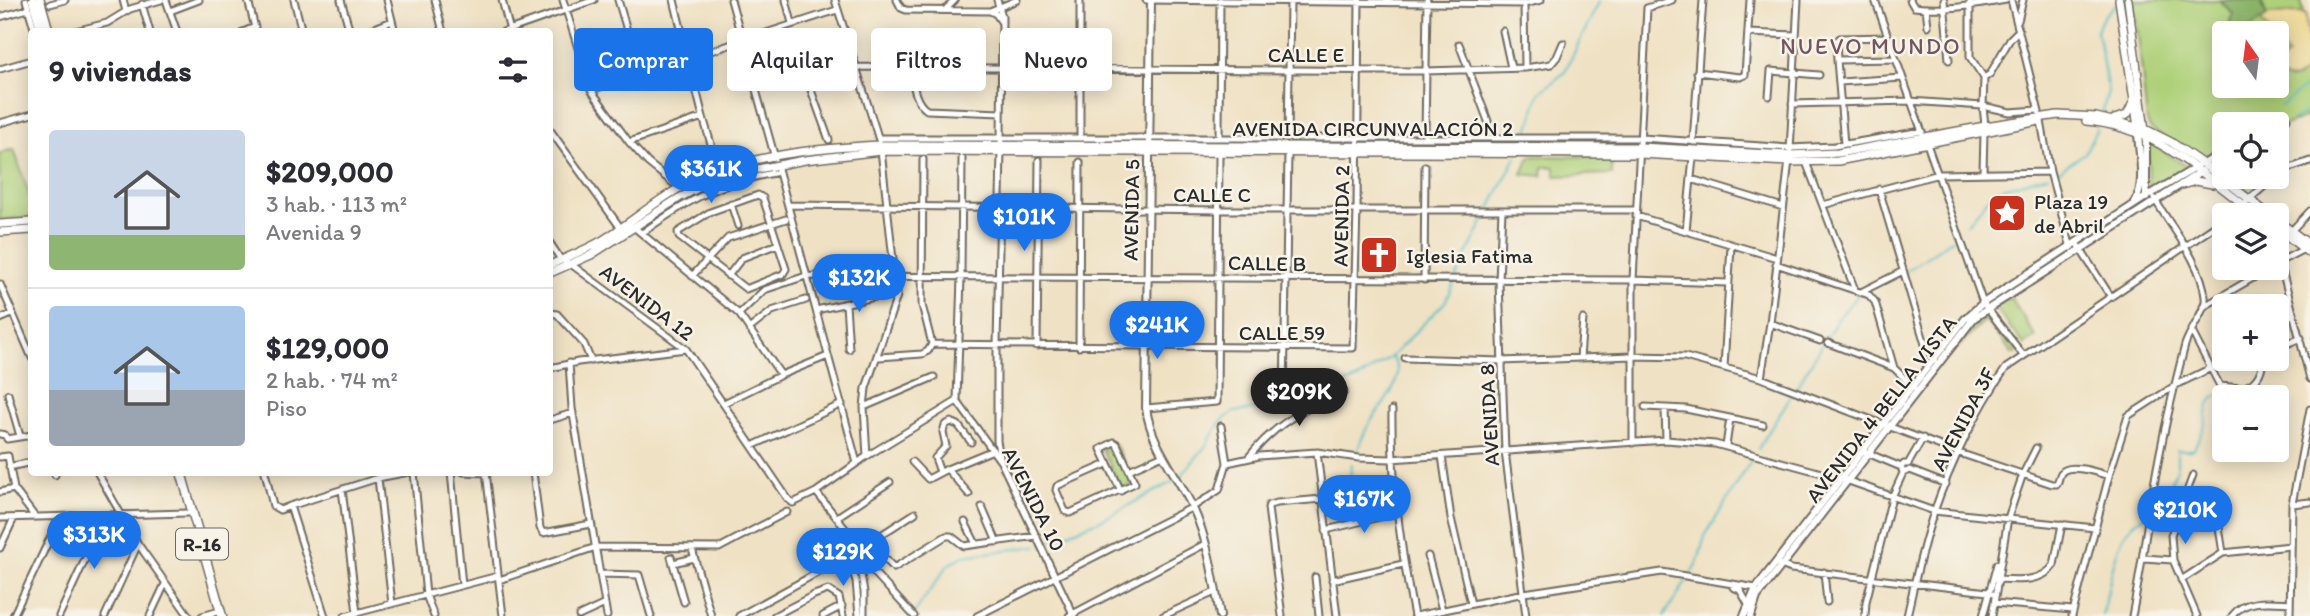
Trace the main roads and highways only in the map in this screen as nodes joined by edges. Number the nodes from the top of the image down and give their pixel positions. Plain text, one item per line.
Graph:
1 (33, 0) edge
2 (40, 0) edge
3 (2119, 0) edge
4 (2129, 0) edge
5 (41, 28) edge
6 (48, 28) edge
7 (2133, 96) junction
8 (2040, 116) junction
9 (2110, 120) junction
10 (2142, 131) junction
11 (1925, 138) junction
12 (880, 145) junction
13 (1001, 145) junction
14 (1149, 145) junction
15 (1357, 145) junction
16 (1517, 146) junction
17 (1641, 146) junction
18 (1789, 155) junction
19 (777, 165) junction
20 (2202, 167) junction
21 (2212, 179) edge
22 (2182, 185) road end
23 (2212, 185) edge
24 (2224, 189) edge
25 (2236, 189) edge
26 (2244, 199) junction
27 (2248, 203) edge
28 (2250, 203) edge
29 (28, 222) edge
30 (0, 224) edge
31 (2289, 229) edge
32 (28, 230) edge
33 (0, 232) edge
34 (2289, 236) edge
35 (2308, 249) edge
36 (553, 264) edge
37 (553, 272) edge
38 (180, 476) edge
39 (180, 476) edge
40 (218, 615) edge

1 - 5 main road
2 - 6 main road
3 - 7 main road
4 - 10 main road
7 - 9 main road
7 - 10 main road
8 - 9 main road, AVENIDA CIRCUNVALACIÓN 2
8 - 10 main road, AVENIDA CIRCUNVALACIÓN 2
8 - 11 main road, AVENIDA CIRCUNVALACIÓN 2
9 - 10 main road, AVENIDA CIRCUNVALACIÓN 2
10 - 20 main road, AVENIDA CIRCUNVALACIÓN 2
11 - 18 main road, AVENIDA CIRCUNVALACIÓN 2
11 - 18 main road, AVENIDA CIRCUNVALACIÓN 2
12 - 13 main road, AVENIDA CIRCUNVALACIÓN 2
12 - 13 main road, AVENIDA CIRCUNVALACIÓN 2
12 - 19 main road, AVENIDA CIRCUNVALACIÓN 2
13 - 14 main road, AVENIDA CIRCUNVALACIÓN 2
13 - 14 main road, AVENIDA CIRCUNVALACIÓN 2
14 - 15 main road, AVENIDA CIRCUNVALACIÓN 2
14 - 15 main road, AVENIDA CIRCUNVALACIÓN 2
15 - 16 main road, AVENIDA CIRCUNVALACIÓN 2
15 - 16 main road, AVENIDA CIRCUNVALACIÓN 2
16 - 17 main road, AVENIDA CIRCUNVALACIÓN 2
17 - 18 main road, AVENIDA CIRCUNVALACIÓN 2
17 - 18 main road, AVENIDA CIRCUNVALACIÓN 2
19 - 36 main road, AVENIDA CIRCUNVALACIÓN 2
19 - 37 main road, AVENIDA CIRCUNVALACIÓN 2
20 - 21 main road
20 - 26 main road
22 - 23 main road
24 - 26 main road
25 - 26 main road
26 - 27 main road
26 - 28 main road
29 - 30 main road
31 - 35 main road
32 - 33 main road
34 - 35 main road
38 - 40 main road, R-16
39 - 40 main road, R-16

